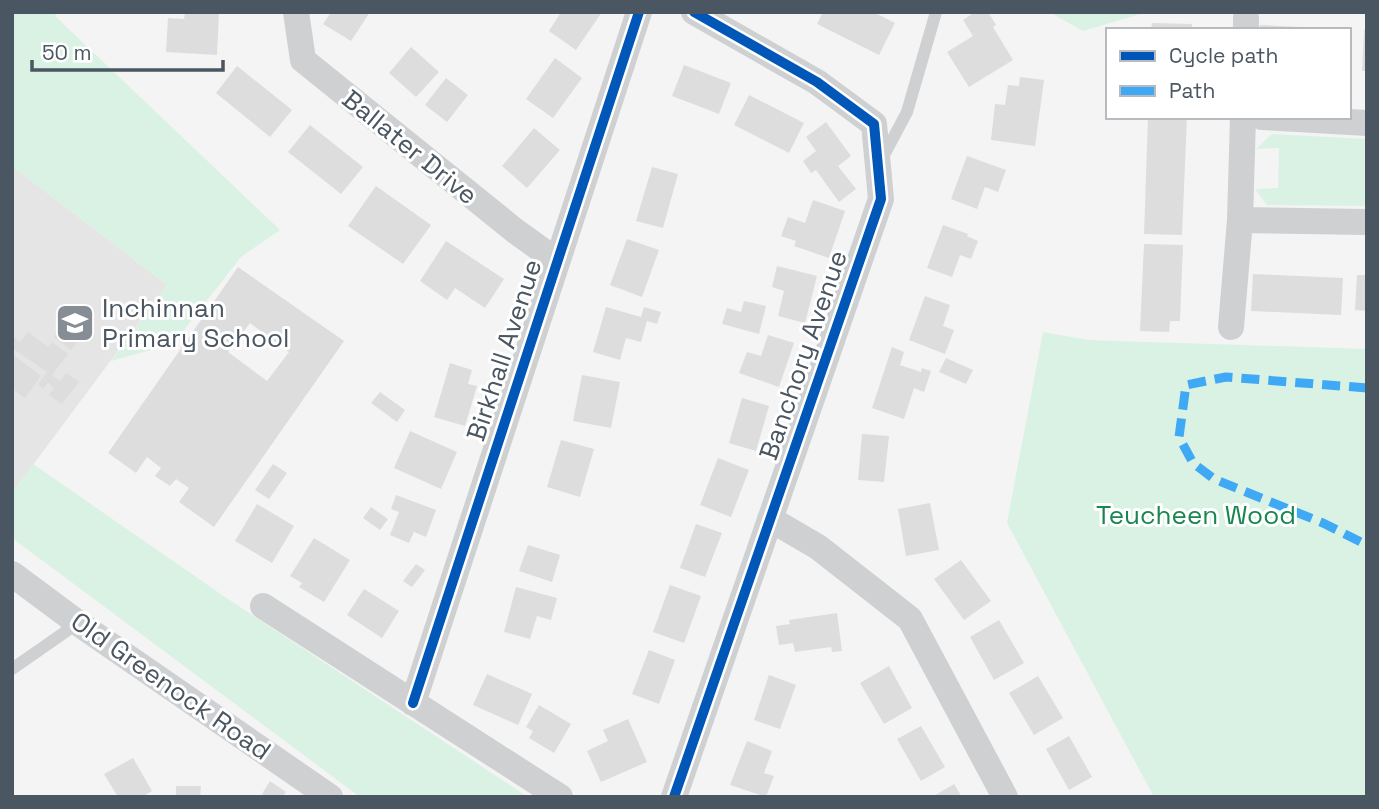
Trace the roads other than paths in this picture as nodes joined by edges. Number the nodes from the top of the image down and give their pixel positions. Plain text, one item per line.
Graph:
1 (296, 12) edge
2 (639, 12) edge
3 (694, 12) edge
4 (936, 12) edge
5 (1244, 119) edge
6 (1297, 119) edge
7 (1367, 123) edge
8 (878, 167) junction
9 (1240, 220) junction
10 (1367, 222) edge
11 (557, 261) junction
12 (1231, 327) dead end
13 (770, 519) junction
14 (12, 574) edge
15 (263, 606) dead end
16 (78, 623) junction
17 (12, 669) edge
18 (413, 703) junction
19 (330, 797) edge
20 (560, 797) edge
21 (674, 797) edge
22 (1005, 797) edge

1 - 11 street, Ballater Drive
2 - 11 street, Birkhall Avenue
3 - 8 street, Banchory Avenue
4 - 8 lane
5 - 9 street
6 - 7 street
8 - 13 street, Banchory Avenue
9 - 10 street
9 - 12 street
11 - 18 street, Birkhall Avenue
13 - 21 street, Banchory Avenue
13 - 22 street
14 - 16 street, Old Greenock Road
15 - 18 street
16 - 17 lane
16 - 19 street, Old Greenock Road
18 - 20 street

